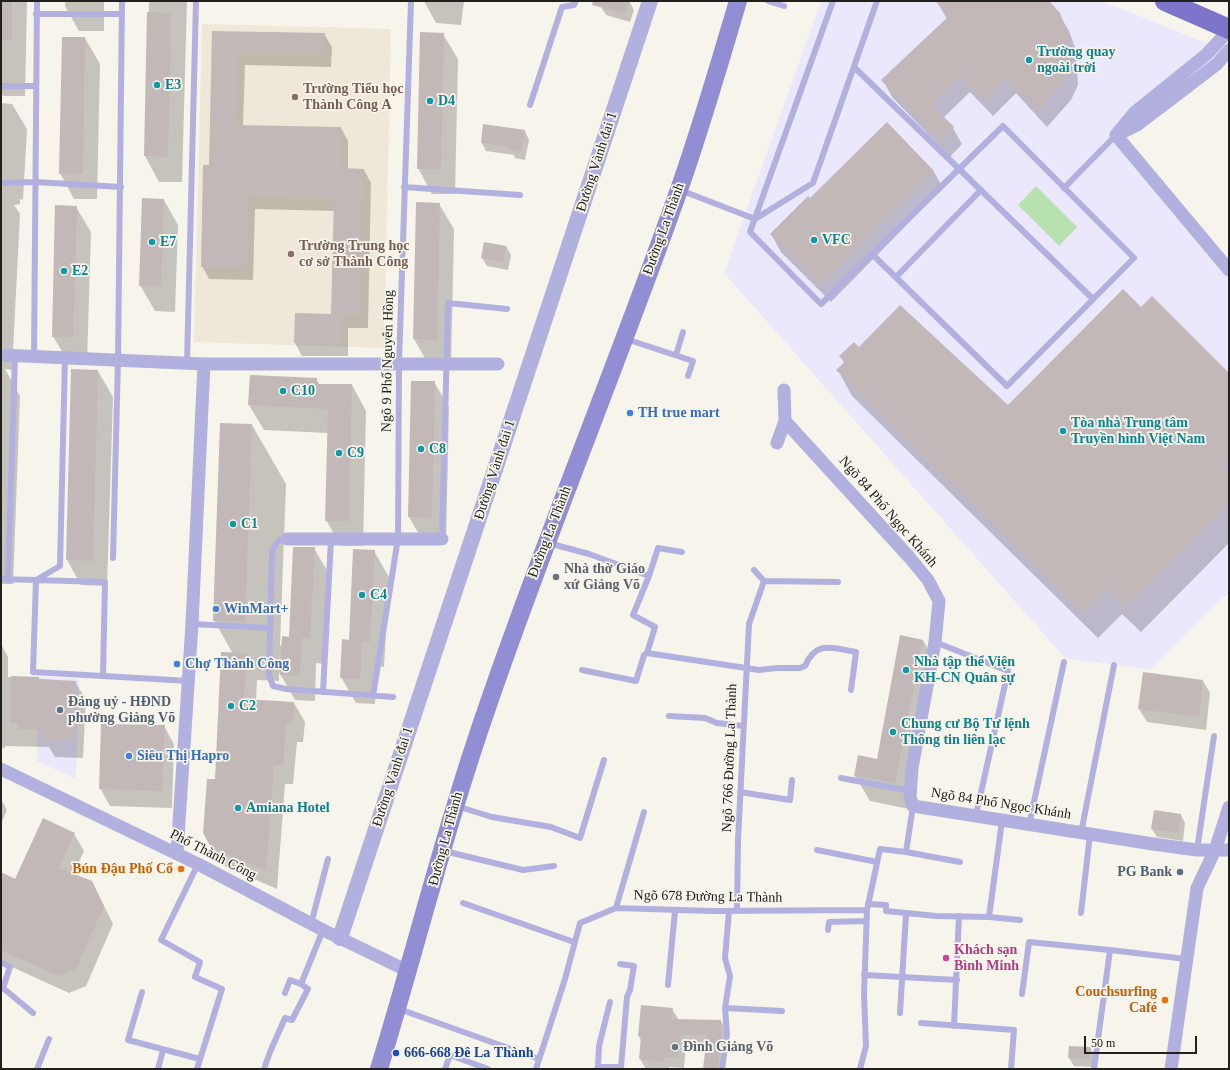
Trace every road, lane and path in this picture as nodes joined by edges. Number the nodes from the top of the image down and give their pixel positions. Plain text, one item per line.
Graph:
1 (37, 1) edge
2 (122, 1) edge
3 (196, 1) edge
4 (411, 1) edge
5 (576, 1) edge
6 (650, 1) edge
7 (738, 1) edge
8 (768, 1) edge
9 (833, 1) edge
10 (877, 1) edge
11 (1165, 1) edge
12 (784, 6) dead end
13 (36, 14) junction
14 (122, 14) junction
15 (1229, 29) edge
16 (1229, 50) edge
17 (854, 67) junction
18 (1, 86) edge
19 (35, 86) junction
20 (530, 105) dead end
21 (1116, 135) junction
22 (959, 169) junction
23 (35, 182) junction
24 (1, 183) edge
25 (121, 187) junction
26 (404, 187) junction
27 (1064, 188) junction
28 (679, 190) junction
29 (981, 190) junction
30 (520, 195) dead end
31 (755, 219) junction
32 (872, 254) junction
33 (1229, 270) edge
34 (896, 277) junction
35 (1093, 299) junction
36 (507, 309) dead end
37 (682, 332) dead end
38 (624, 338) junction
39 (1, 355) edge
40 (676, 355) junction
41 (15, 356) junction
42 (34, 356) junction
43 (65, 358) junction
44 (118, 360) junction
45 (187, 363) junction
46 (399, 363) junction
47 (445, 363) junction
48 (204, 364) junction
49 (498, 364) dead end
50 (688, 376) dead end
51 (784, 390) dead end
52 (785, 421) junction
53 (777, 443) dead end
54 (398, 538) junction
55 (287, 539) joint
56 (331, 539) junction
57 (442, 539) joint
58 (546, 543) junction
59 (682, 552) dead end
60 (113, 558) dead end
61 (754, 570) dead end
62 (649, 576) junction
63 (1, 579) edge
64 (8, 580) junction
65 (36, 580) junction
66 (764, 581) junction
67 (838, 582) dead end
68 (192, 624) junction
69 (270, 628) junction
70 (935, 642) junction
71 (647, 653) junction
72 (1064, 662) dead end
73 (1114, 665) dead end
74 (745, 669) junction
75 (582, 670) dead end
76 (103, 676) junction
77 (189, 681) junction
78 (851, 690) dead end
79 (323, 692) junction
80 (373, 696) junction
81 (393, 697) dead end
82 (669, 716) dead end
83 (743, 726) junction
84 (1214, 736) dead end
85 (604, 760) dead end
86 (1, 769) edge
87 (841, 778) dead end
88 (792, 780) dead end
89 (911, 791) junction
90 (740, 792) junction
91 (455, 806) junction
92 (913, 806) junction
93 (1229, 807) edge
94 (644, 812) dead end
95 (976, 815) junction
96 (1002, 821) junction
97 (1029, 825) junction
98 (1086, 834) junction
99 (817, 850) dead end
100 (1197, 850) junction
101 (1215, 850) junction
102 (1229, 850) edge
103 (442, 851) junction
104 (906, 852) junction
105 (177, 854) junction
106 (328, 859) dead end
107 (877, 862) junction
108 (960, 862) dead end
109 (198, 864) junction
110 (554, 866) dead end
111 (462, 903) dead end
112 (867, 907) junction
113 (616, 908) junction
114 (737, 910) junction
115 (675, 911) junction
116 (729, 911) junction
117 (1081, 913) dead end
118 (906, 914) junction
119 (959, 916) junction
120 (989, 917) junction
121 (1020, 920) dead end
122 (866, 921) junction
123 (311, 924) junction
124 (323, 930) junction
125 (828, 930) dead end
126 (340, 938) junction
127 (574, 942) junction
128 (1110, 950) junction
129 (1186, 959) junction
130 (1, 962) edge
131 (620, 964) dead end
132 (408, 971) junction
133 (864, 975) junction
134 (901, 976) junction
135 (956, 980) junction
136 (301, 984) junction
137 (668, 985) dead end
138 (142, 992) dead end
139 (285, 994) dead end
140 (1022, 994) dead end
141 (610, 1002) dead end
142 (397, 1008) junction
143 (725, 1008) junction
144 (782, 1011) dead end
145 (33, 1013) dead end
146 (900, 1013) dead end
147 (922, 1023) dead end
148 (954, 1026) junction
149 (49, 1039) dead end
150 (163, 1050) junction
151 (539, 1058) junction
152 (200, 1059) junction
153 (381, 1067) edge
154 (597, 1068) edge
155 (38, 1069) edge
156 (158, 1069) edge
157 (197, 1069) edge
158 (264, 1069) edge
159 (445, 1069) edge
160 (488, 1069) edge
161 (536, 1069) edge
162 (722, 1069) edge
163 (860, 1069) edge
164 (1011, 1069) edge
165 (1094, 1069) edge
166 (1171, 1069) edge

1 - 13 lane
2 - 14 lane
3 - 45 lane
4 - 26 lane, Ngõ 9 Phố Nguyên Hồng
5 - 20 lane
6 - 126 street, Đường Vành đai 1
7 - 28 main road, Đường La Thành
8 - 12 lane
9 - 31 lane
10 - 17 lane
11 - 15 main road
13 - 14 lane
13 - 19 lane
14 - 25 lane
15 - 21 street
16 - 21 street
17 - 22 lane
17 - 31 lane
18 - 19 lane
19 - 23 lane
21 - 27 lane
21 - 33 street
22 - 27 lane
22 - 29 lane
22 - 32 lane
23 - 24 lane
23 - 25 lane
23 - 42 lane
25 - 44 lane
26 - 30 lane
26 - 46 lane, Ngõ 9 Phố Nguyên Hồng
27 - 35 lane
28 - 31 lane
28 - 38 main road, Đường La Thành
29 - 34 lane
29 - 35 lane
31 - 32 lane
32 - 34 lane
34 - 35 lane
36 - 47 lane
37 - 40 lane
38 - 40 lane
38 - 58 main road, Đường La Thành
39 - 41 street
40 - 50 lane
41 - 42 street
41 - 64 lane
42 - 43 street
43 - 44 street
43 - 65 lane
44 - 45 street
44 - 60 lane
45 - 48 street
46 - 47 street
46 - 48 street
46 - 54 lane, Ngõ 9 Phố Nguyên Hồng
47 - 49 street
47 - 57 lane
48 - 68 street
51 - 52 street
52 - 53 street
52 - 70 street, Ngõ 84 Phố Ngọc Khánh
54 - 56 street
54 - 57 street
54 - 80 lane, Ngõ 9 Phố Nguyên Hồng
55 - 56 street
55 - 69 lane
56 - 79 lane
58 - 62 lane
58 - 91 main road, Đường La Thành
59 - 62 lane
61 - 66 lane
62 - 71 lane
63 - 64 lane
64 - 65 lane
65 - 76 lane
65 - 76 lane
66 - 67 lane
66 - 74 lane
68 - 69 lane
68 - 77 street
69 - 79 lane
70 - 89 street, Ngõ 84 Phố Ngọc Khánh
70 - 95 lane
71 - 74 lane, Ngõ 766 Đường La Thành
71 - 75 lane
72 - 97 lane
73 - 98 lane
74 - 78 lane
74 - 83 lane, Ngõ 766 Đường La Thành
76 - 77 lane
77 - 105 street
79 - 80 lane
80 - 81 lane
82 - 83 lane
83 - 90 lane, Ngõ 766 Đường La Thành
84 - 100 lane
85 - 91 lane
86 - 105 street, Phố Thành Công
87 - 89 lane
88 - 90 lane
89 - 92 street, Ngõ 84 Phố Ngọc Khánh
90 - 114 lane, Ngõ 766 Đường La Thành
91 - 103 main road, Đường La Thành
92 - 95 street, Ngõ 84 Phố Ngọc Khánh
92 - 104 lane
93 - 101 street
94 - 113 lane
95 - 96 street, Ngõ 84 Phố Ngọc Khánh
96 - 97 street, Ngõ 84 Phố Ngọc Khánh
96 - 120 lane
97 - 98 street, Ngõ 84 Phố Ngọc Khánh
98 - 100 street, Ngõ 84 Phố Ngọc Khánh
98 - 117 lane
99 - 107 lane
100 - 101 street, Ngõ 84 Phố Ngọc Khánh
101 - 102 street, Ngõ 84 Phố Ngọc Khánh
101 - 129 street
103 - 110 lane
103 - 132 main road, Đường La Thành
104 - 107 lane
104 - 108 lane
105 - 109 street, Phố Thành Công
106 - 123 lane
107 - 112 lane
109 - 123 street, Phố Thành Công
109 - 152 lane
111 - 127 lane
112 - 114 lane, Ngõ 678 Đường La Thành
112 - 118 lane, Ngõ 678 Đường La Thành
112 - 122 lane
113 - 115 lane, Ngõ 678 Đường La Thành
113 - 127 lane, Ngõ 678 Đường La Thành
114 - 116 lane, Ngõ 678 Đường La Thành
115 - 116 lane, Ngõ 678 Đường La Thành
115 - 137 lane
116 - 143 lane
118 - 119 lane, Ngõ 678 Đường La Thành
118 - 134 lane
119 - 120 lane, Ngõ 678 Đường La Thành
119 - 135 lane
120 - 121 lane, Ngõ 678 Đường La Thành
122 - 125 lane
122 - 133 lane
123 - 124 street, Phố Thành Công
124 - 126 street, Phố Thành Công
124 - 136 lane
126 - 132 street, Phố Thành Công
127 - 151 lane, Ngõ 678 Đường La Thành
128 - 129 lane
128 - 140 lane
128 - 165 lane
129 - 166 street
130 - 145 lane
131 - 154 lane
132 - 142 main road, Đường La Thành
133 - 134 lane
133 - 163 lane
134 - 135 lane
134 - 146 lane
135 - 148 lane
136 - 139 lane
136 - 158 lane
138 - 150 lane
141 - 154 lane
142 - 151 lane
142 - 153 main road, Đường La Thành
143 - 144 lane
143 - 162 lane
147 - 148 lane
148 - 164 lane
149 - 155 lane
150 - 152 lane
150 - 156 lane
151 - 161 lane, Ngõ 678 Đường La Thành
152 - 157 lane
159 - 160 lane

